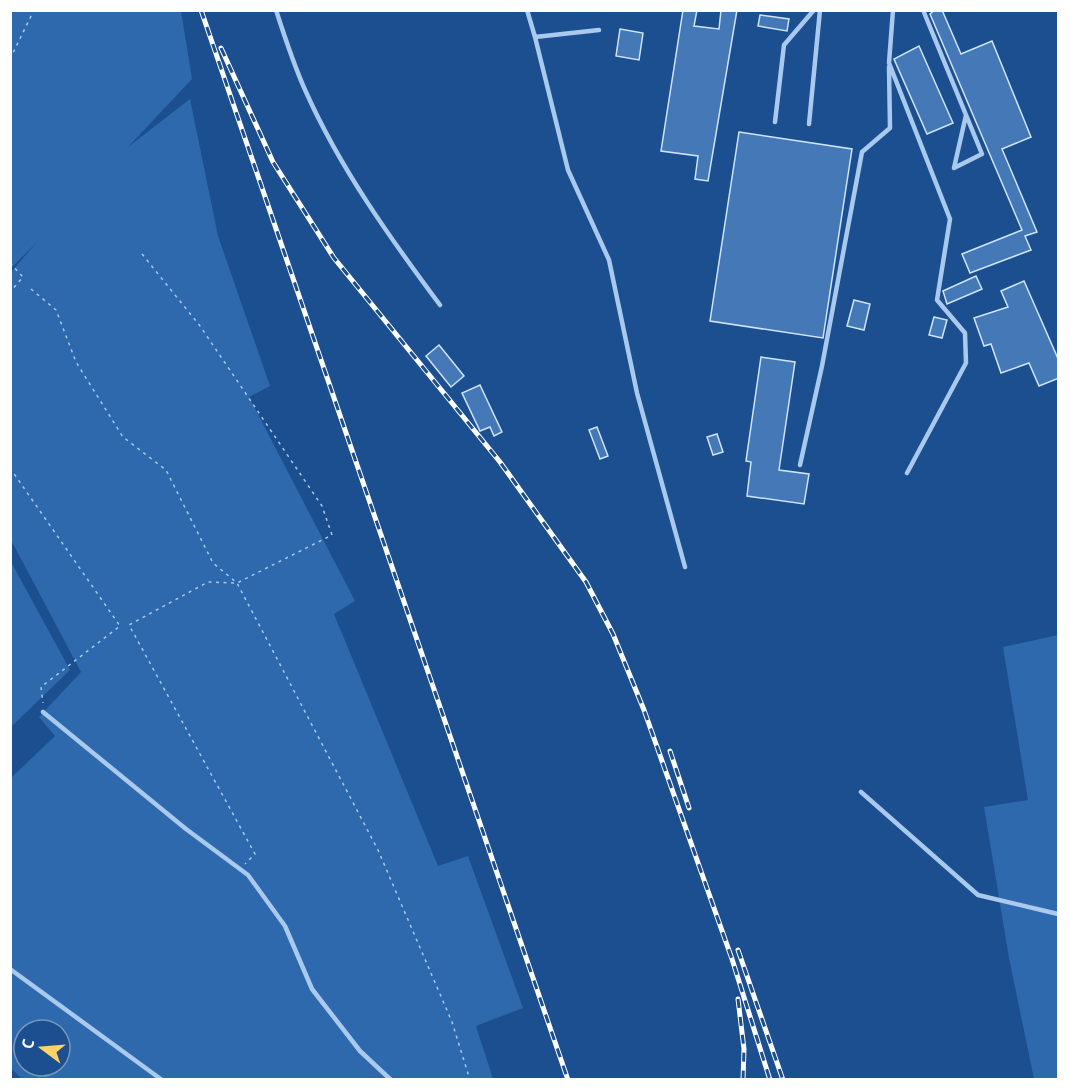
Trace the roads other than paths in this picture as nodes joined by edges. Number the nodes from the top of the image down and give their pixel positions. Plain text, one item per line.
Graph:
1 (276, 10) edge
2 (527, 10) edge
3 (814, 10) edge
4 (820, 10) edge
5 (893, 10) edge
6 (923, 10) edge
7 (599, 30) dead end
8 (535, 37) junction
9 (889, 63) junction
10 (966, 115) junction
11 (776, 122) dead end
12 (809, 124) dead end
13 (440, 305) dead end
14 (800, 465) dead end
15 (907, 473) dead end
16 (685, 567) dead end
17 (43, 712) road end
18 (861, 792) dead end
19 (1059, 914) edge
20 (10, 969) edge
21 (162, 1080) edge
22 (392, 1080) edge

1 - 13 lane
2 - 8 lane
3 - 11 lane
4 - 12 lane
5 - 9 lane
6 - 10 lane
7 - 8 lane
8 - 16 lane
9 - 14 lane
9 - 15 lane
10 - 10 lane
17 - 22 lane
18 - 19 lane
20 - 21 lane

